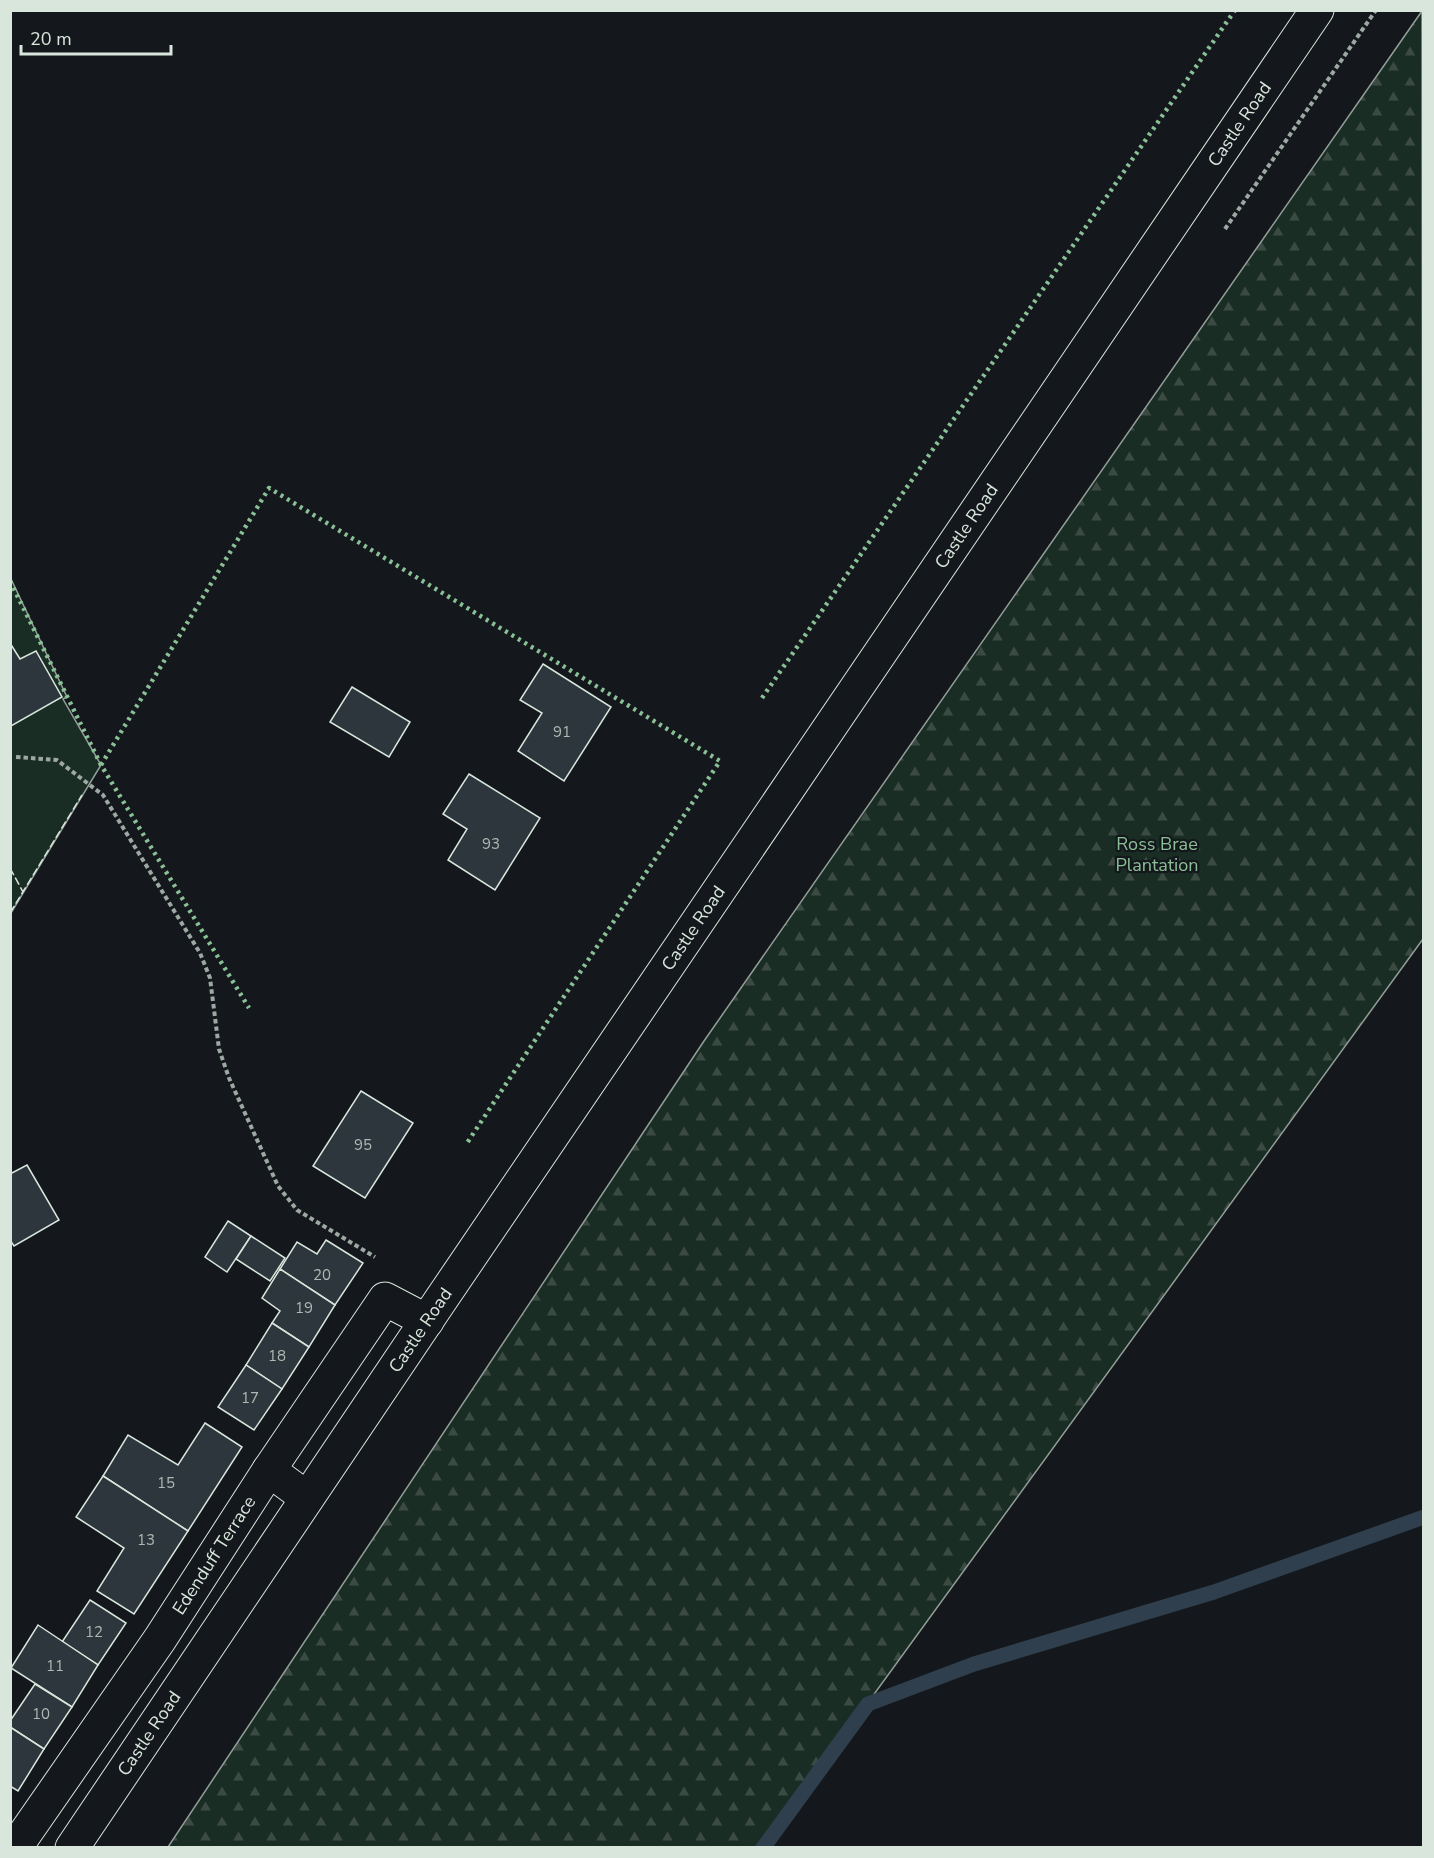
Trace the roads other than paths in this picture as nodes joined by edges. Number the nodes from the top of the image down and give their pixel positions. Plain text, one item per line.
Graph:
1 (1317, 10) edge
2 (427, 1321) junction
3 (269, 1470) junction
4 (307, 1498) junction
5 (160, 1639) junction
6 (200, 1658) junction
7 (29, 1842) edge
8 (72, 1848) edge

1 - 2 main road, Castle Road
2 - 3 main road, Edenduff Terrace
2 - 4 main road, Castle Road
3 - 4 main road
3 - 5 main road, Edenduff Terrace
4 - 6 main road, Castle Road
5 - 6 main road
5 - 7 main road, Edenduff Terrace
6 - 8 main road, Castle Road

